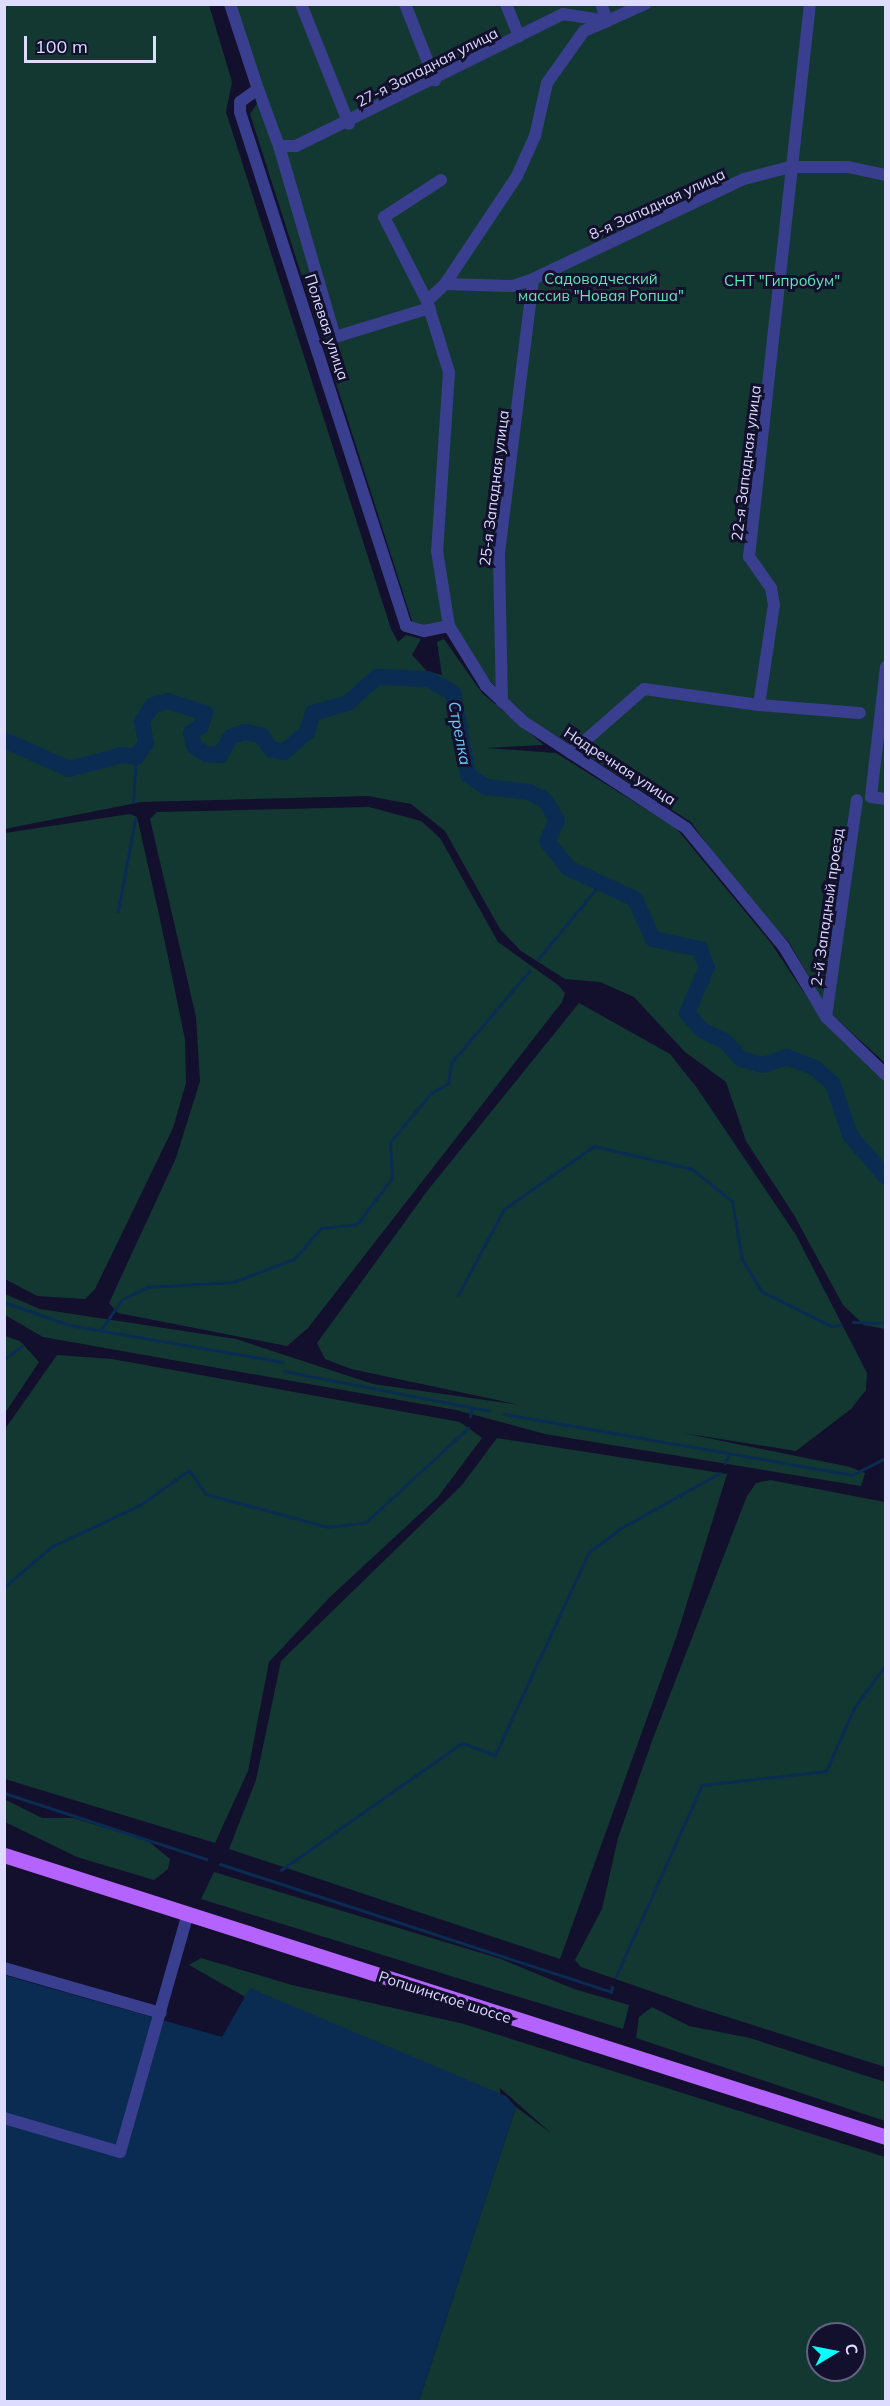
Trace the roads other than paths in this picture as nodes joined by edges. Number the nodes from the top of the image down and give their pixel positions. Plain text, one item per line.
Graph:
1 (230, 4) edge
2 (301, 4) edge
3 (405, 4) edge
4 (506, 4) edge
5 (601, 4) edge
6 (645, 4) edge
7 (810, 4) edge
8 (607, 21) junction
9 (519, 37) junction
10 (435, 80) junction
11 (258, 89) junction
12 (349, 124) junction
13 (279, 146) junction
14 (790, 167) junction
15 (885, 175) edge
16 (441, 180) dead end
17 (533, 279) junction
18 (445, 284) junction
19 (429, 304) junction
20 (449, 626) junction
21 (885, 667) edge
22 (502, 702) junction
23 (759, 705) junction
24 (860, 713) dead end
25 (571, 753) junction
26 (885, 799) edge
27 (857, 800) dead end
28 (826, 1017) junction
29 (885, 1075) edge
30 (4, 1855) edge
31 (188, 1913) junction
32 (4, 1968) edge
33 (161, 2013) junction
34 (4, 2118) edge
35 (885, 2137) edge

1 - 11 street
2 - 12 street
3 - 10 street
4 - 9 street
5 - 8 street
6 - 8 street
7 - 14 street, 22-я Западная улица
8 - 9 street, 27-я Западная улица
8 - 18 street
9 - 10 street, 27-я Западная улица
10 - 12 street, 27-я Западная улица
11 - 13 street
11 - 20 street, Полевая улица
12 - 13 street, 27-я Западная улица
13 - 19 street, Полевая улица
14 - 15 street, 8-я Западная улица
14 - 17 street, 8-я Западная улица
14 - 23 street, 22-я Западная улица
16 - 19 street
17 - 18 street, 8-я Западная улица
17 - 22 street, 25-я Западная улица
18 - 19 street
19 - 20 street
20 - 22 street, Надречная улица
21 - 26 street
22 - 25 street, Надречная улица
23 - 24 street
23 - 25 street
25 - 28 street, Надречная улица
27 - 28 street, 2-й Западный проезд
28 - 29 street, Надречная улица
30 - 31 main road, Ропшинское шоссе
31 - 33 street
31 - 35 main road, Ропшинское шоссе
32 - 33 street
33 - 34 street

